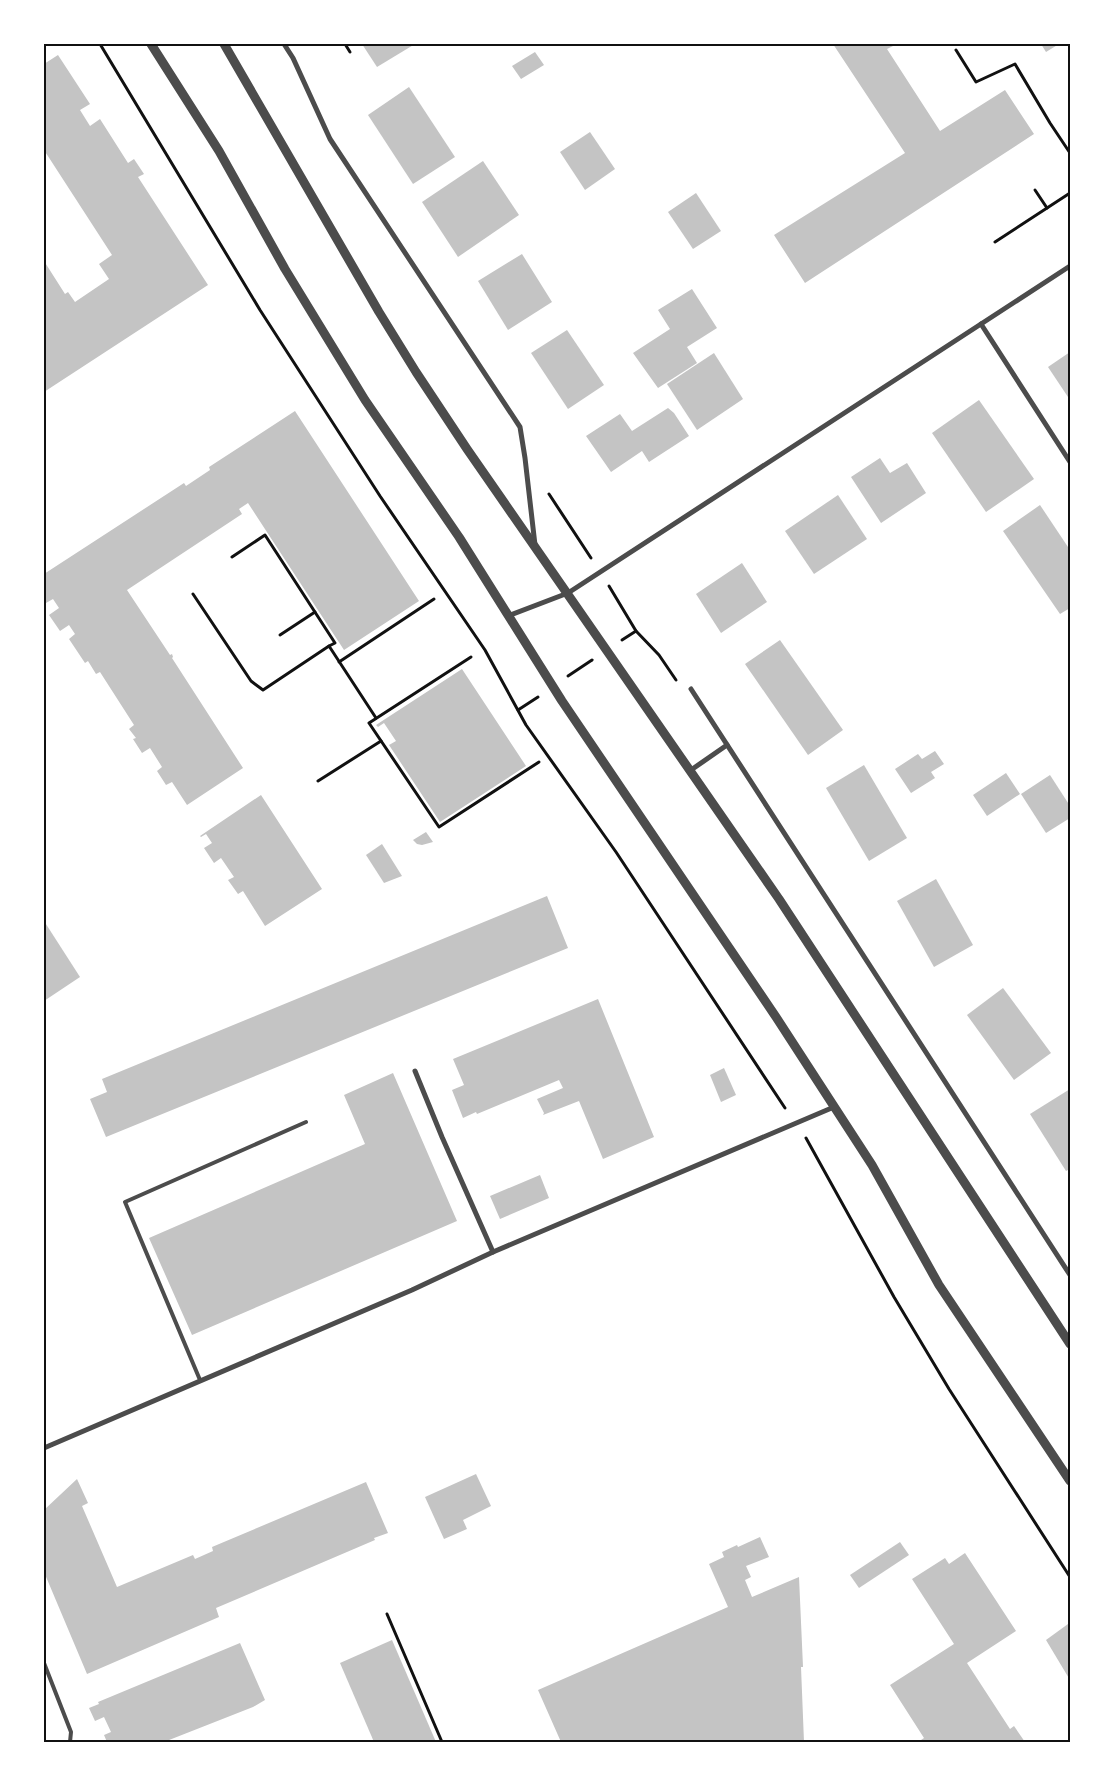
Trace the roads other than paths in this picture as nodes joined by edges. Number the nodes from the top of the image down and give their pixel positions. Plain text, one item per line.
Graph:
1 (151, 44) edge
2 (224, 44) edge
3 (284, 44) edge
4 (1070, 266) edge
5 (980, 324) junction
6 (1070, 462) edge
7 (536, 546) junction
8 (568, 594) junction
9 (508, 616) junction
10 (691, 689) road end
11 (727, 745) junction
12 (691, 770) junction
13 (415, 1071) dead end
14 (834, 1107) junction
15 (306, 1122) dead end
16 (493, 1252) junction
17 (1070, 1275) edge
18 (1070, 1344) edge
19 (200, 1380) junction
20 (44, 1448) edge
21 (1070, 1481) edge
22 (44, 1663) edge
23 (70, 1742) edge

1 - 9 street
2 - 7 street
3 - 7 street
4 - 5 street
5 - 6 street
5 - 8 street
7 - 8 street
8 - 9 street
8 - 12 street
9 - 14 street
10 - 11 street
11 - 12 street
11 - 17 street
12 - 18 street
13 - 16 street
14 - 16 street
14 - 21 street
15 - 19 lane
16 - 19 street
19 - 20 street
22 - 23 lane

